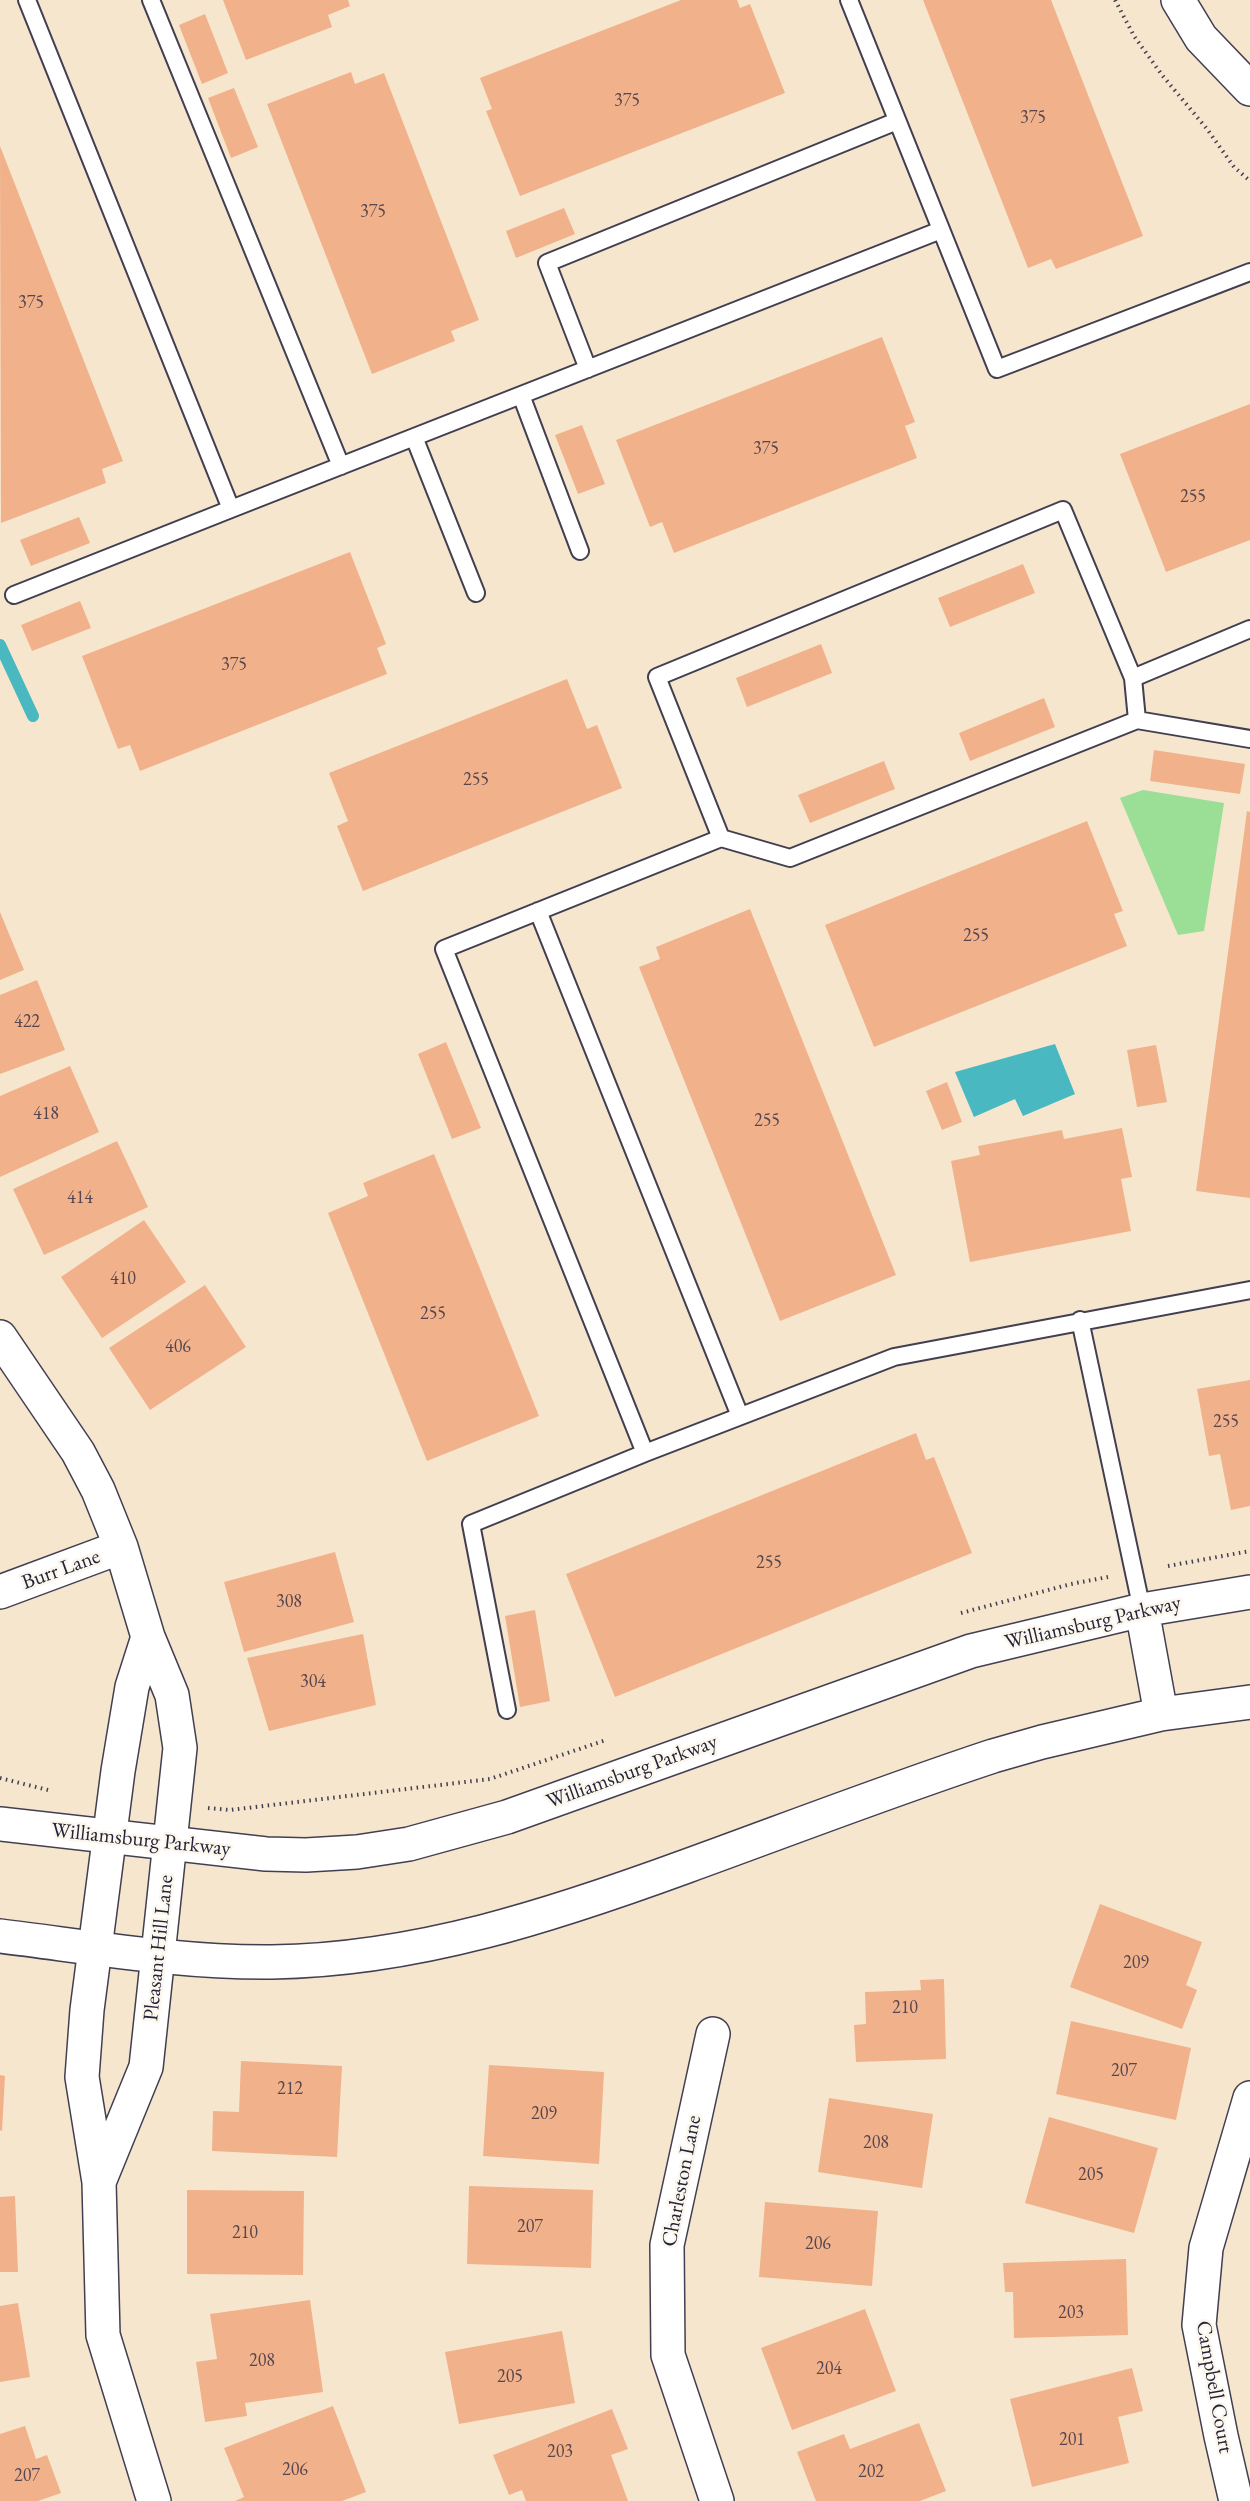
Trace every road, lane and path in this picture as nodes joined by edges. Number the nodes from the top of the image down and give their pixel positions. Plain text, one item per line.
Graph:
1 (27, 0) edge
2 (151, 0) edge
3 (849, 0) edge
4 (1115, 0) edge
5 (1178, 0) edge
6 (1250, 89) edge
7 (897, 121) junction
8 (1250, 181) edge
9 (940, 230) junction
10 (1250, 272) edge
11 (588, 369) junction
12 (521, 395) junction
13 (414, 437) junction
14 (341, 466) junction
15 (231, 509) junction
16 (580, 551) dead end
17 (476, 593) dead end
18 (14, 595) dead end
19 (1250, 629) edge
20 (1133, 678) junction
21 (1137, 720) junction
22 (1250, 739) edge
23 (721, 838) junction
24 (538, 911) junction
25 (1250, 1290) edge
26 (1080, 1320) junction
27 (0, 1337) edge
28 (740, 1416) junction
29 (645, 1453) junction
30 (122, 1547) junction
31 (1250, 1551) edge
32 (1133, 1572) junction
33 (0, 1592) edge
34 (1250, 1592) edge
35 (1142, 1610) junction
36 (951, 1617) dead end
37 (148, 1638) junction
38 (1250, 1702) edge
39 (507, 1710) dead end
40 (1161, 1714) junction
41 (609, 1739) dead end
42 (0, 1779) edge
43 (114, 1800) junction
44 (174, 1805) junction
45 (0, 1824) edge
46 (109, 1838) junction
47 (170, 1845) junction
48 (0, 1936) edge
49 (95, 1947) junction
50 (158, 1955) junction
51 (713, 2034) dead end
52 (1250, 2098) edge
53 (99, 2182) junction
54 (154, 2501) edge
55 (717, 2501) edge
56 (1236, 2501) edge

1 - 15 lane
2 - 14 lane
3 - 7 lane
4 - 8 path
5 - 6 street
7 - 9 lane
7 - 11 lane
9 - 10 lane
9 - 11 lane
11 - 12 lane
12 - 13 lane
12 - 16 lane
13 - 14 lane
13 - 17 lane
14 - 15 lane
15 - 18 lane
19 - 20 lane
20 - 21 lane
20 - 23 lane
21 - 22 lane
21 - 23 lane
23 - 24 lane
24 - 28 lane
24 - 29 lane
25 - 26 lane
26 - 28 lane
26 - 32 lane
27 - 30 street, Pleasant Hill Lane
28 - 29 lane
29 - 39 lane
30 - 33 street, Burr Lane
30 - 37 street, Pleasant Hill Lane
31 - 32 path
32 - 35 lane
32 - 36 path
34 - 35 street, Williamsburg Parkway
35 - 40 street
35 - 47 street, Williamsburg Parkway
37 - 43 street, Pleasant Hill Lane
37 - 44 street, Pleasant Hill Lane
38 - 40 street
40 - 50 street
41 - 44 path
42 - 43 path
43 - 46 street, Pleasant Hill Lane
44 - 47 street, Pleasant Hill Lane
45 - 46 street, Williamsburg Parkway
46 - 47 street, Williamsburg Parkway
46 - 49 street, Pleasant Hill Lane
47 - 50 street, Pleasant Hill Lane
48 - 49 street
49 - 50 street
49 - 53 street, Pleasant Hill Lane
50 - 53 street, Pleasant Hill Lane
51 - 55 street, Charleston Lane
52 - 56 street, Campbell Court
53 - 54 street, Pleasant Hill Lane

